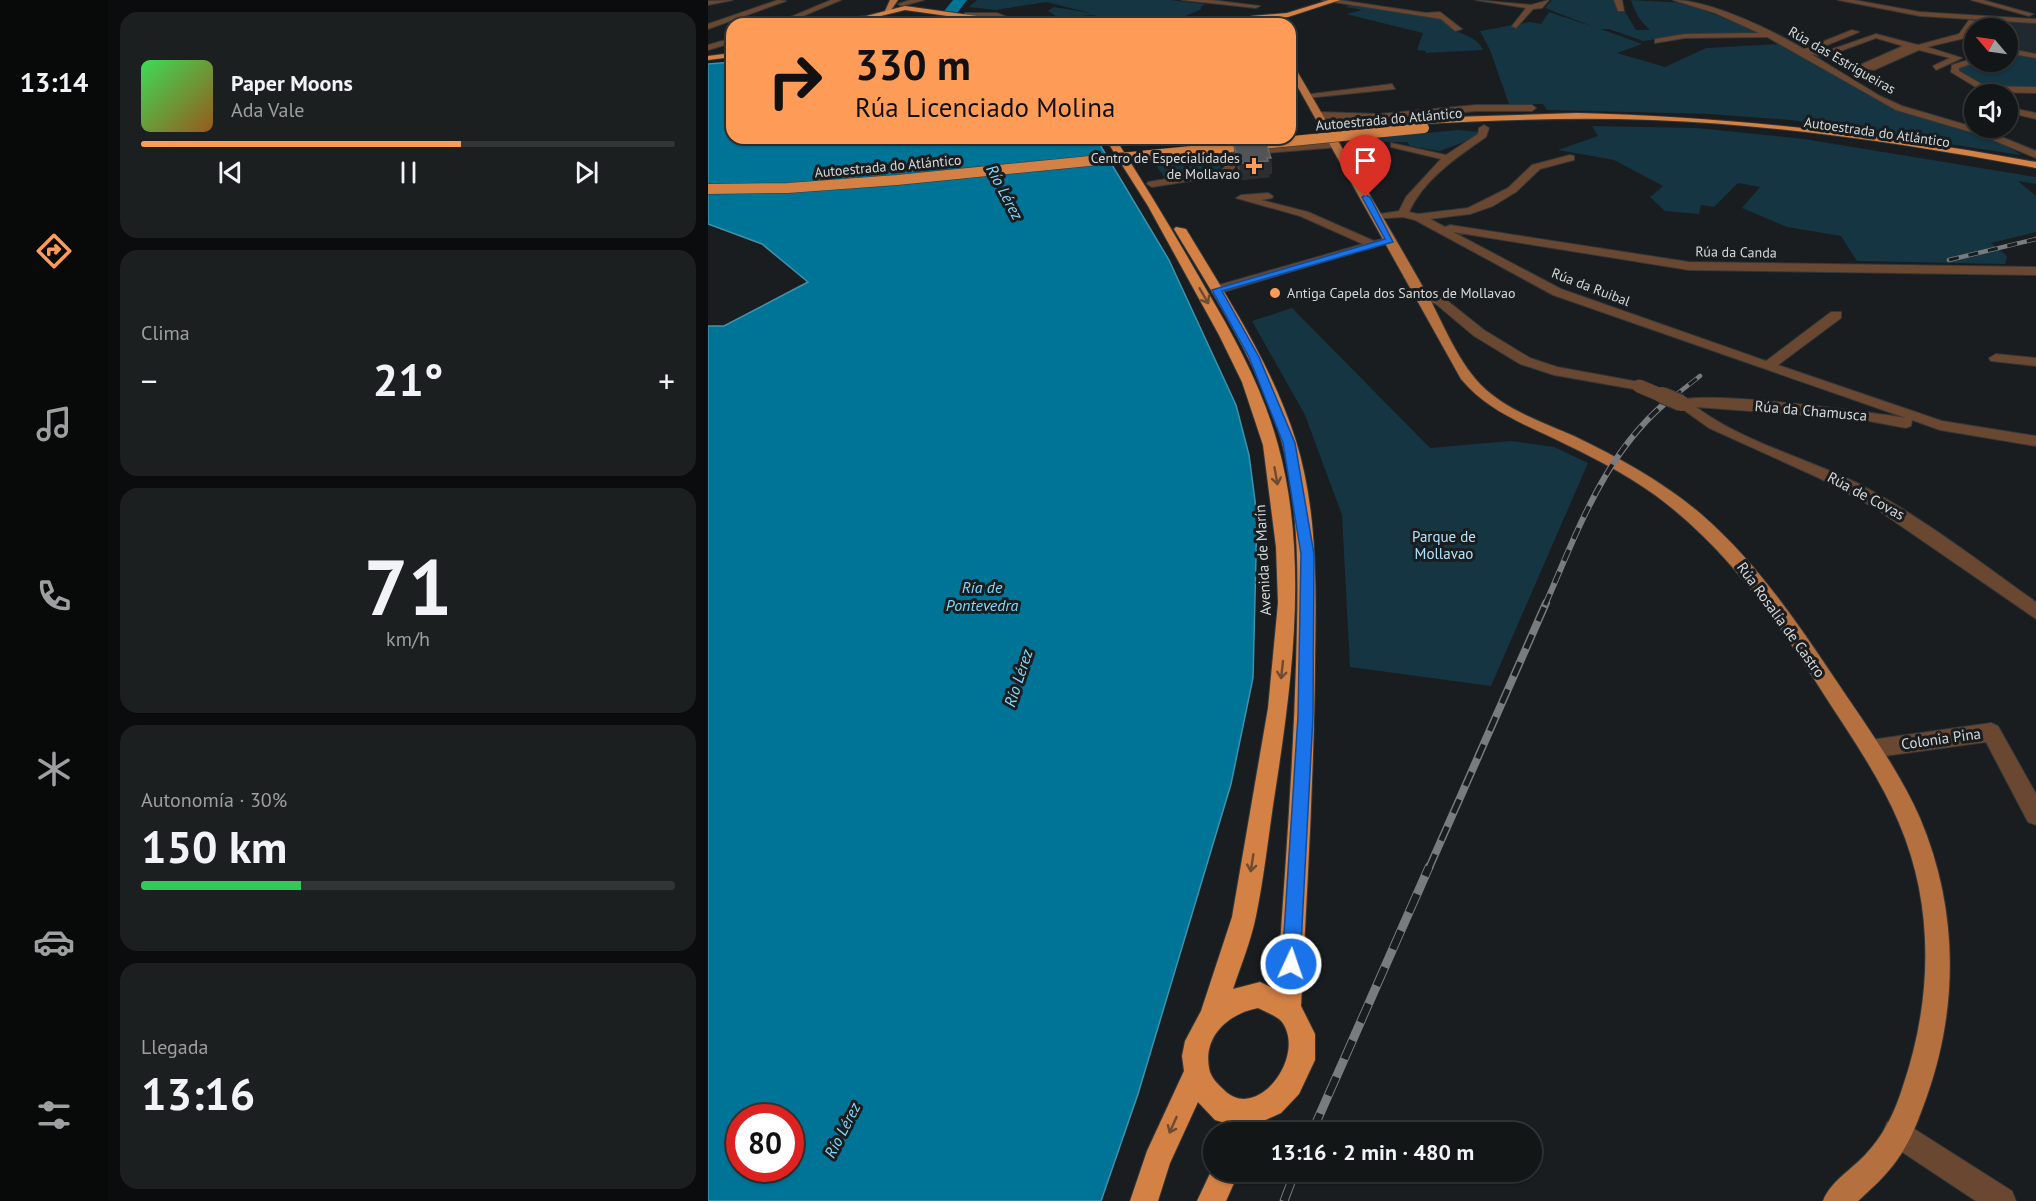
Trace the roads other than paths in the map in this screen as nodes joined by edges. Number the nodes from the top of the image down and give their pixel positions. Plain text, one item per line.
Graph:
1 (729, 0) edge
2 (752, 0) edge
3 (837, 0) edge
4 (920, 0) edge
5 (1186, 0) edge
6 (1332, 0) edge
7 (1350, 0) edge
8 (1480, 0) edge
9 (1618, 0) edge
10 (1677, 0) edge
11 (1842, 0) edge
12 (1975, 0) edge
13 (785, 1) edge
14 (708, 3) edge
15 (1254, 3) edge
16 (1538, 4) edge
17 (742, 6) dead end
18 (901, 6) edge
19 (1377, 6) junction
20 (969, 7) dead end
21 (1387, 9) junction
22 (1621, 9) dead end
23 (732, 13) junction
24 (746, 14) junction
25 (888, 14) junction
26 (939, 14) junction
27 (960, 15) junction
28 (1259, 16) junction
29 (1439, 17) dead end
30 (727, 18) edge
31 (735, 18) edge
32 (793, 18) edge
33 (872, 18) edge
34 (967, 18) edge
35 (982, 18) edge
36 (1256, 18) edge
37 (1265, 18) edge
38 (1281, 18) edge
39 (726, 19) edge
40 (2018, 19) edge
41 (2036, 19) edge
42 (1964, 20) edge
43 (726, 22) edge
44 (722, 23) junction
45 (1865, 25) dead end
46 (1515, 26) dead end
47 (708, 27) edge
48 (1458, 29) dead end
49 (1964, 31) edge
50 (1855, 32) dead end
51 (1770, 35) junction
52 (1658, 41) dead end
53 (726, 42) edge
54 (1932, 44) junction
55 (1793, 46) junction
56 (1915, 46) junction
57 (1847, 47) junction
58 (708, 48) edge
59 (2018, 52) edge
60 (708, 53) edge
61 (726, 53) edge
62 (1964, 53) edge
63 (726, 54) edge
64 (2036, 56) edge
65 (708, 58) edge
66 (1964, 64) edge
67 (1936, 68) dead end
68 (1296, 76) edge
69 (1975, 84) edge
70 (1392, 87) dead end
71 (2036, 90) edge
72 (2018, 91) edge
73 (1307, 95) junction
74 (1532, 108) dead end
75 (2018, 112) edge
76 (1319, 115) junction
77 (2036, 116) edge
78 (1422, 125) junction
79 (1484, 128) dead end
80 (1296, 134) edge
81 (1296, 138) edge
82 (1114, 144) edge
83 (1188, 144) edge
84 (1241, 144) edge
85 (2014, 144) junction
86 (1336, 145) junction
87 (1394, 145) dead end
88 (1129, 146) dead end
89 (2036, 147) edge
90 (1224, 154) junction
91 (2036, 155) edge
92 (1448, 158) junction
93 (1570, 158) dead end
94 (1139, 160) junction
95 (2036, 165) edge
96 (2022, 166) junction
97 (2036, 172) edge
98 (1442, 173) dead end
99 (708, 182) edge
100 (1152, 184) junction
101 (708, 189) edge
102 (1268, 196) dead end
103 (1404, 213) junction
104 (1377, 217) junction
105 (1419, 218) junction
106 (1438, 226) junction
107 (1390, 240) junction
108 (1374, 245) junction
109 (2036, 271) edge
110 (1216, 290) junction
111 (1422, 296) junction
112 (1836, 315) dead end
113 (1996, 358) dead end
114 (2036, 363) edge
115 (1768, 366) junction
116 (1682, 403) junction
117 (1940, 425) junction
118 (2036, 441) edge
119 (2036, 612) edge
120 (1870, 750) junction
121 (2036, 815) edge
122 (1288, 1009) junction
123 (1213, 1014) junction
124 (1197, 1072) junction
125 (1244, 1122) edge
126 (1246, 1122) edge
127 (1897, 1132) junction
128 (1220, 1182) edge
129 (1144, 1201) edge
130 (1211, 1201) edge
131 (1837, 1201) edge
132 (2002, 1201) edge

1 - 14 street
2 - 13 street
3 - 32 street
4 - 18 street
5 - 15 street
6 - 21 street
6 - 38 highway
7 - 19 street
8 - 16 street
9 - 22 street
10 - 51 street, Rúa das Estrigueiras
11 - 42 street
12 - 41 street
13 - 24 street
15 - 28 street
16 - 46 street
17 - 23 street
18 - 25 highway
18 - 25 main road
18 - 26 highway
18 - 26 highway
19 - 21 street
19 - 48 street
20 - 27 street
21 - 29 street
23 - 24 street
23 - 30 street
24 - 31 street
25 - 33 highway
26 - 27 highway
27 - 34 highway
27 - 35 highway
28 - 36 highway
28 - 37 highway
39 - 44 street
40 - 41 street
43 - 44 street
44 - 47 street
45 - 55 street
49 - 54 street
50 - 57 street
51 - 52 street, Rúa das Estrigueiras
51 - 55 street, Rúa das Estrigueiras
53 - 58 street
54 - 56 street
54 - 62 street
55 - 85 street, Rúa das Estrigueiras
56 - 57 street
56 - 57 street
56 - 67 street
59 - 64 street
60 - 61 highway
63 - 65 highway
66 - 69 street
68 - 73 main road, Rúa Rosalía de Castro
70 - 73 street
71 - 72 street
73 - 76 main road, Rúa Rosalía de Castro
74 - 76 street
75 - 77 street
76 - 86 main road, Rúa Rosalía de Castro
78 - 80 highway, Autoestrada do Atlántico
78 - 81 highway, Autoestrada do Atlántico, bridge
78 - 96 highway, Autoestrada do Atlántico
79 - 92 street
82 -> 123 highway, Avenida de Marín
83 - 99 highway, Autoestrada do Atlántico
84 - 101 highway, Autoestrada do Atlántico, bridge
85 - 89 street
85 - 91 street, Rúa das Estrigueiras
86 - 90 street
86 - 104 main road, Rúa Rosalía de Castro
87 - 92 street
88 - 94 highway
90 - 94 street
90 - 100 street
92 - 103 street
93 - 105 street
94 - 100 highway
95 - 96 highway, Autoestrada do Atlántico
96 - 97 highway, Autoestrada do Atlántico
98 - 103 street
100 - 110 highway
102 - 108 street
103 - 104 street, Rúa da Ruibal
103 - 105 street, Rúa da Ruibal
104 - 107 main road, Rúa Rosalía de Castro
105 - 106 street, Rúa da Ruibal
106 - 109 street, Rúa da Canda
106 - 115 street, Rúa da Ruibal
107 - 108 street
107 - 111 main road, Rúa Rosalía de Castro
108 - 110 street
110 - 122 highway
111 - 116 street, bridge
111 - 120 main road, Rúa Rosalía de Castro
112 - 115 street
113 - 114 street
115 - 117 street, Rúa da Ruibal
116 - 117 street, Rúa da Chamusca
116 - 119 street, Rúa de Covas
117 - 118 street, Rúa da Ruibal
120 - 121 street, Colonia Pina
120 - 127 main road, Rúa Rosalía de Castro
122 - 123 highway
122 - 126 highway
123 - 124 highway
124 - 125 highway
124 -> 129 highway
127 - 131 main road, Rúa Rosalía de Castro
127 - 132 street
128 - 130 highway

